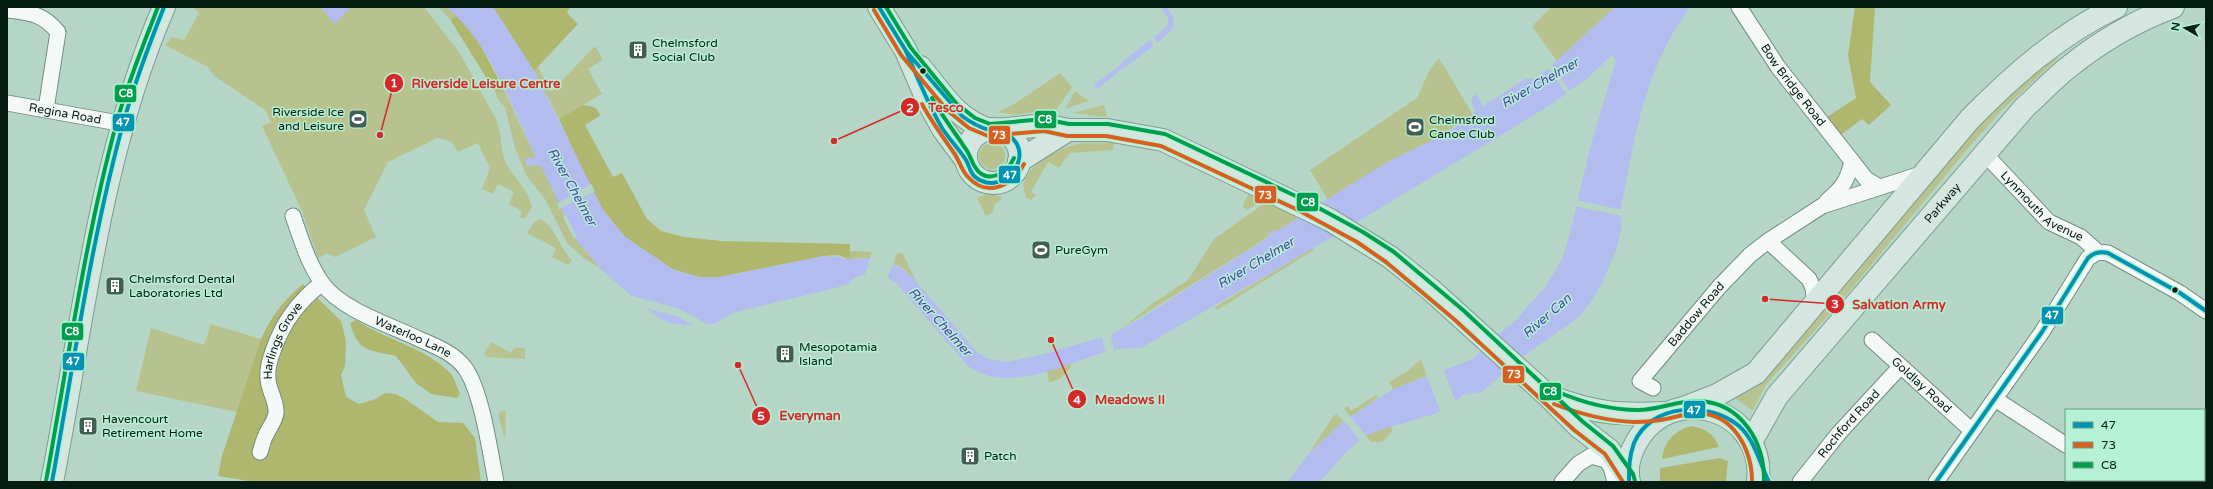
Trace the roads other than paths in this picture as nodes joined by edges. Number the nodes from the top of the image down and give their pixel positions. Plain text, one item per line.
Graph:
1 (164, 7) edge
2 (879, 7) edge
3 (1739, 7) edge
4 (2116, 7) edge
5 (2173, 7) edge
6 (7, 10) edge
7 (906, 51) junction
8 (7, 103) edge
9 (46, 110) junction
10 (124, 124) junction
11 (993, 130) junction
12 (1072, 130) junction
13 (1986, 155) junction
14 (966, 160) junction
15 (1019, 161) junction
16 (1852, 161) junction
17 (1925, 172) junction
18 (1879, 187) junction
19 (1822, 206) junction
20 (293, 216) dead end
21 (1768, 241) junction
22 (2098, 252) junction
23 (322, 283) junction
24 (1815, 305) junction
25 (2206, 311) edge
26 (1872, 340) dead end
27 (1900, 368) junction
28 (1653, 388) dead end
29 (1548, 395) junction
30 (1995, 399) junction
31 (1675, 411) junction
32 (1971, 430) junction
33 (1751, 442) junction
34 (2065, 444) edge
35 (260, 452) dead end
36 (1758, 472) edge
37 (1624, 480) edge
38 (52, 482) edge
39 (496, 482) edge
40 (1562, 482) edge
41 (1768, 482) edge
42 (1800, 482) edge
43 (1936, 482) edge

1 - 10 main road
2 - 7 main road
3 - 16 street, Bow Bridge Road
4 - 17 main road
5 - 13 main road, Parkway
6 - 9 street
7 - 11 main road
7 - 14 main road
8 - 9 street, Regina Road
9 - 10 street, Regina Road
10 - 38 main road
11 - 12 main road
11 - 14 main road
11 - 15 main road
12 - 15 main road
12 - 29 main road
13 - 22 street, Lynmouth Avenue
13 - 33 main road, Parkway
14 - 15 main road
16 - 18 street, Bow Bridge Road
16 - 19 street
17 - 18 street, Baddow Road
17 - 24 main road
18 - 19 street, Baddow Road
19 - 21 street, Baddow Road
20 - 23 street, Waterloo Lane
21 - 24 street
21 - 28 street, Baddow Road
22 - 25 street, Lynmouth Avenue
22 - 30 street
23 - 35 street, Harlings Grove
23 - 39 street, Waterloo Lane
24 - 31 main road
26 - 27 street, Goldlay Road
27 - 32 street, Goldlay Road
27 - 42 street, Rochford Road
29 - 31 main road
29 - 37 main road
30 - 32 street
30 - 34 street
31 - 33 main road
31 - 37 main road
32 - 43 street
33 - 36 main road
36 - 41 street
37 - 40 street

